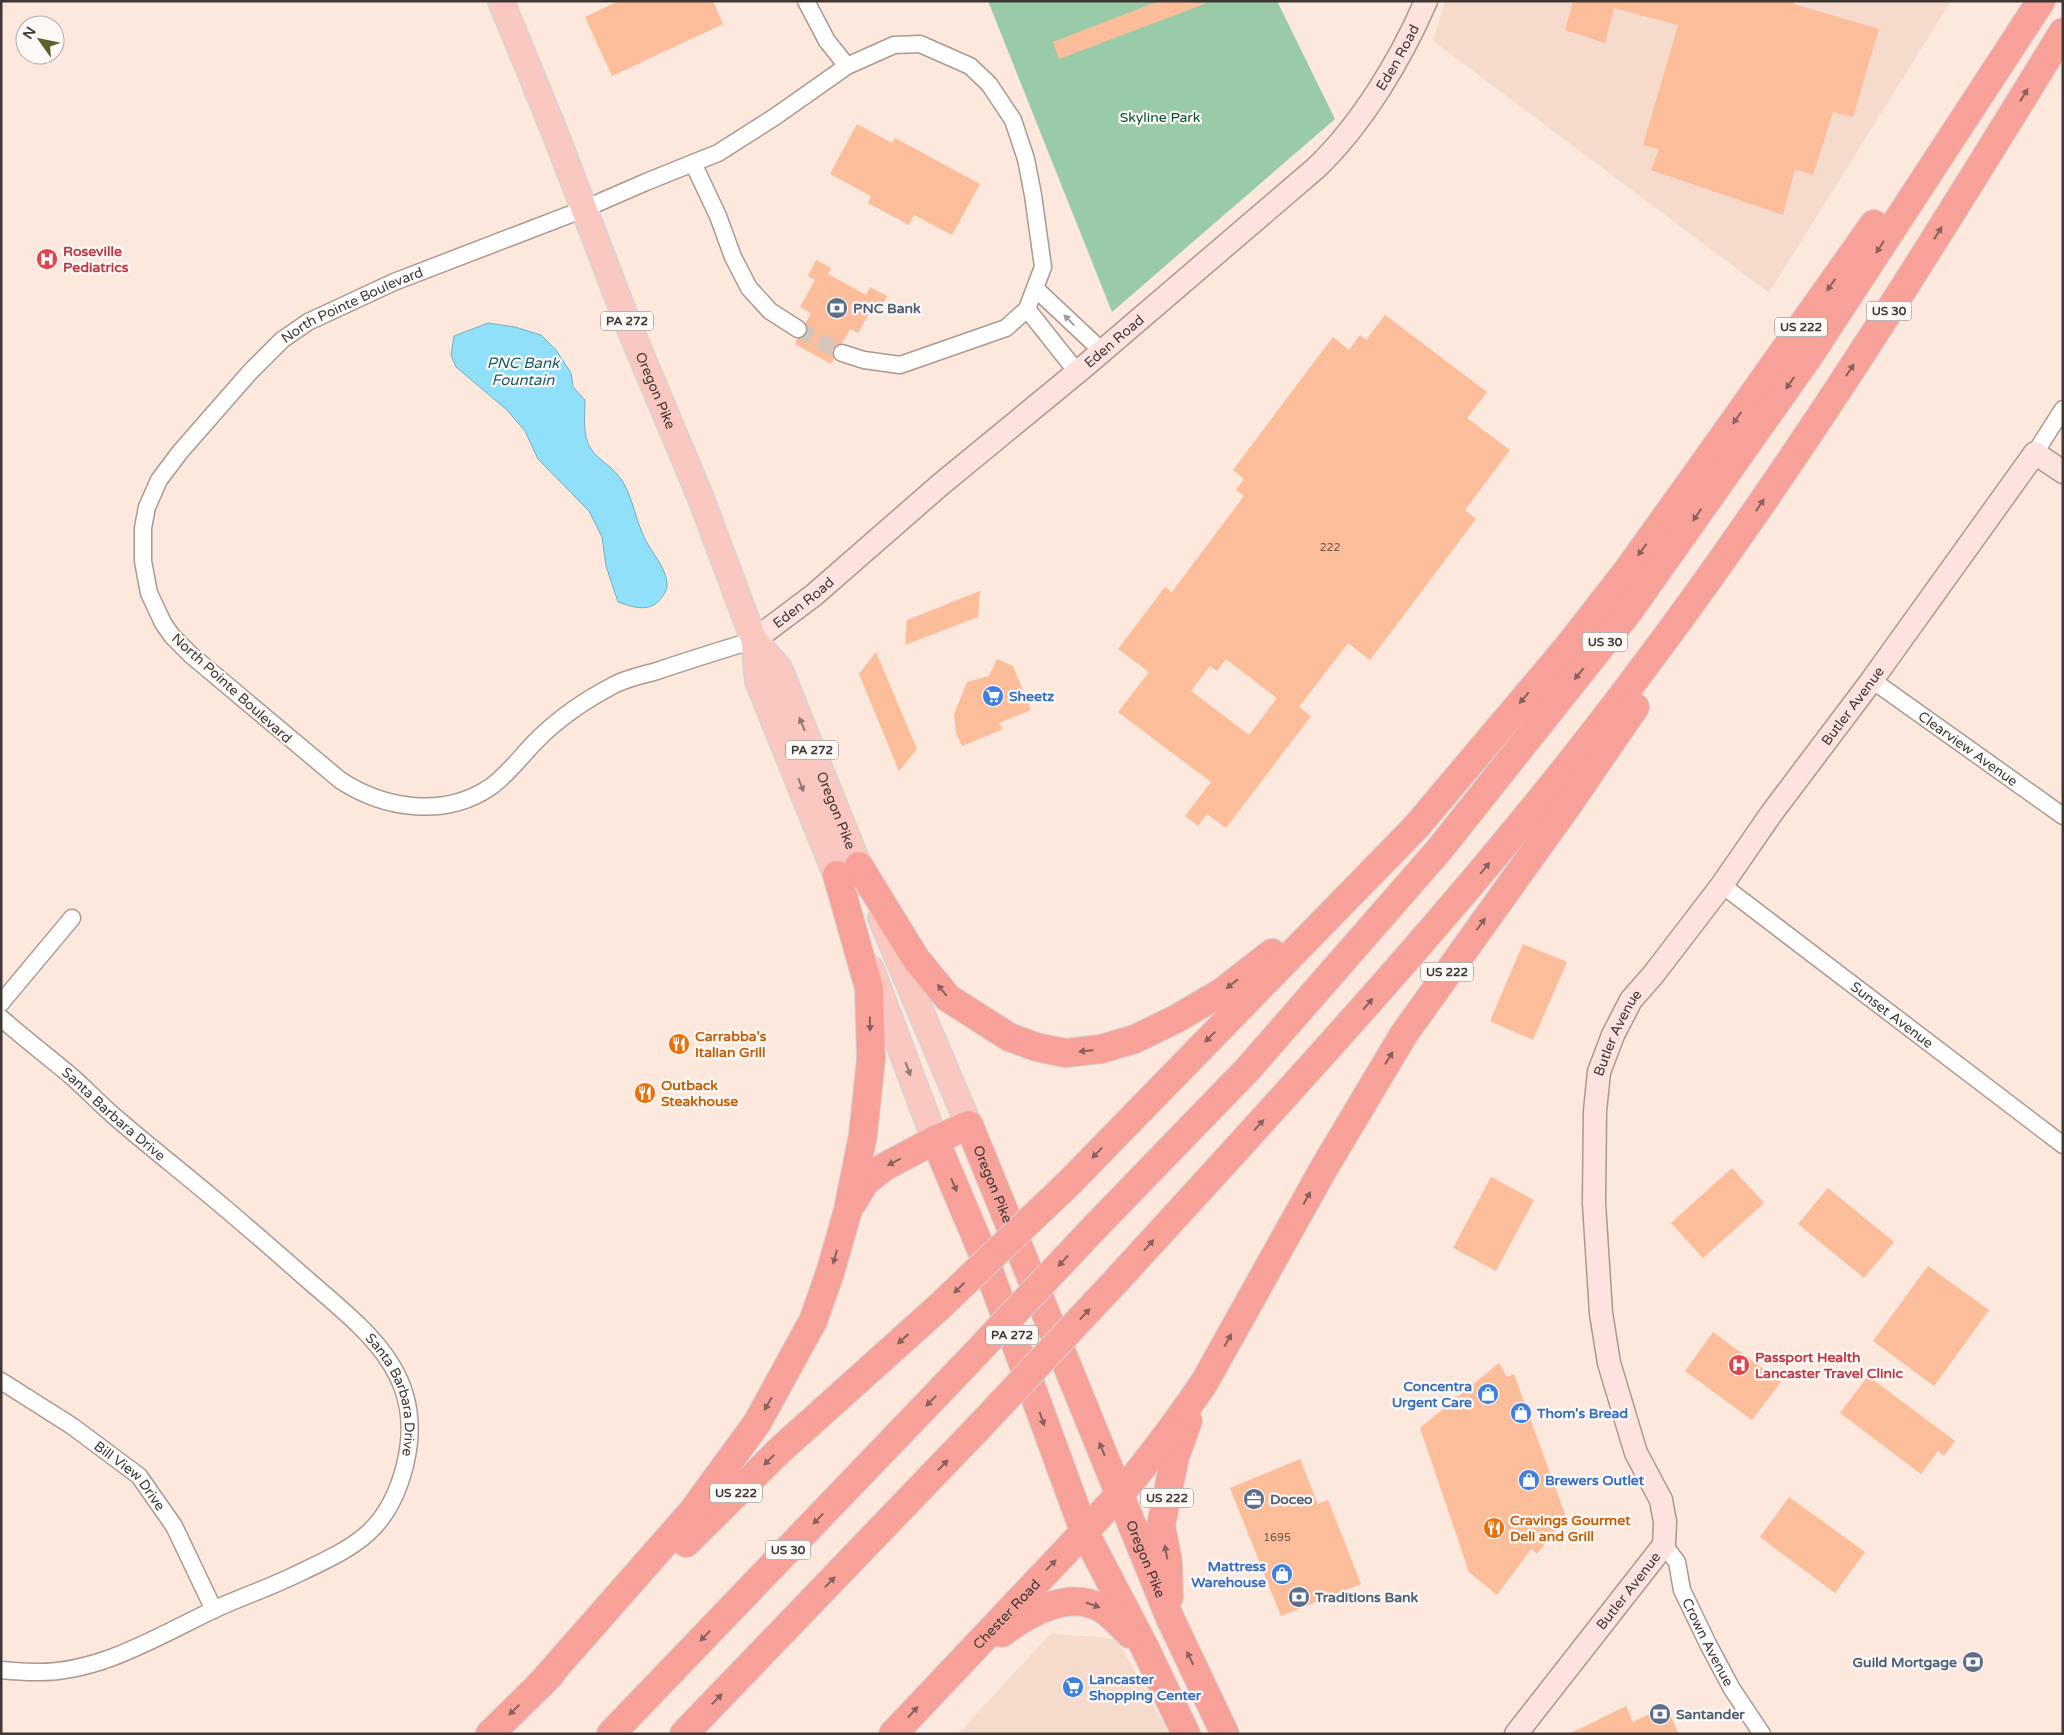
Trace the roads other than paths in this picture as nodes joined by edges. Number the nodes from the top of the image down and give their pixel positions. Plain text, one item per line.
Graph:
1 (501, 1) edge
2 (806, 1) edge
3 (1426, 1) edge
4 (2028, 1) edge
5 (2041, 1) edge
6 (2061, 35) edge
7 (847, 66) junction
8 (693, 163) junction
9 (584, 209) junction
10 (1036, 289) junction
11 (1027, 309) junction
12 (798, 329) tunnel mouth
13 (1102, 351) junction
14 (842, 353) tunnel mouth
15 (1077, 372) junction
16 (2063, 409) edge
17 (2035, 453) junction
18 (2063, 472) edge
19 (1713, 574) junction
20 (754, 640) junction
21 (1872, 680) junction
22 (2063, 816) edge
23 (1416, 827) junction
24 (848, 871) junction
25 (1722, 885) junction
26 (72, 918) dead end
27 (1, 1003) edge
28 (1, 1018) edge
29 (969, 1126) junction
30 (935, 1140) junction
31 (2063, 1145) edge
32 (848, 1210) junction
33 (1, 1381) edge
34 (1204, 1383) junction
35 (1120, 1494) junction
36 (1084, 1531) junction
37 (1664, 1545) junction
38 (214, 1610) junction
39 (1170, 1618) junction
40 (1145, 1648) junction
41 (1, 1670) edge
42 (539, 1686) junction
43 (933, 1690) junction
44 (490, 1734) edge
45 (611, 1734) edge
46 (684, 1734) edge
47 (893, 1734) edge
48 (1186, 1734) edge
49 (1225, 1734) edge
50 (1516, 1734) edge
51 (1762, 1734) edge

1 - 9 main road, Oregon Pike / PA 272
2 - 7 street
3 - 13 street, Eden Road
4 -> 23 highway, US 222
5 -> 45 highway, US 30, bridge
19 -> 6 highway, US 30
7 - 8 street, North Pointe Boulevard
7 - 10 street, North Pointe Boulevard
8 - 9 street, North Pointe Boulevard
8 - 12 street
9 - 20 main road, Oregon Pike / PA 272
9 - 20 street, North Pointe Boulevard
10 - 11 street, North Pointe Boulevard
13 -> 10 street
11 - 14 street
11 - 15 street
13 - 15 street, Eden Road
15 - 20 street, Eden Road
16 - 17 street, Butler Avenue
17 - 18 street
17 - 21 street, Butler Avenue
34 -> 19 highway, US 222
46 -> 19 highway, US 30, bridge
20 - 24 main road, Oregon Pike / PA 272
21 - 22 street, Clearview Avenue
21 - 25 street, Butler Avenue
23 -> 24 highway
23 -> 42 highway, US 222, bridge
24 - 29 main road, Oregon Pike / PA 272
24 -> 30 main road, Oregon Pike / PA 272
24 -> 32 highway
25 - 31 street, Sunset Avenue
25 - 37 street, Butler Avenue
26 - 27 street
28 - 38 street, Santa Barbara Drive
29 - 30 highway
35 -> 29 highway, Oregon Pike / PA 272
30 -> 32 highway
30 -> 36 highway, Oregon Pike / PA 272
32 -> 42 highway
33 - 38 street, Bill View Drive
34 - 35 highway, Chester Road
39 -> 34 highway, US 222
35 - 36 highway, Chester Road
35 - 39 highway, Oregon Pike / PA 272
36 - 40 highway, Oregon Pike / PA 272
43 -> 36 highway, Chester Road
37 - 50 street, Butler Avenue
37 - 51 street, Crown Avenue
38 - 41 street, Santa Barbara Drive
49 -> 39 highway, Oregon Pike / US 222
43 -> 40 highway
40 - 48 highway, Oregon Pike
42 -> 44 highway, US 222
47 -> 43 highway, Chester Road

